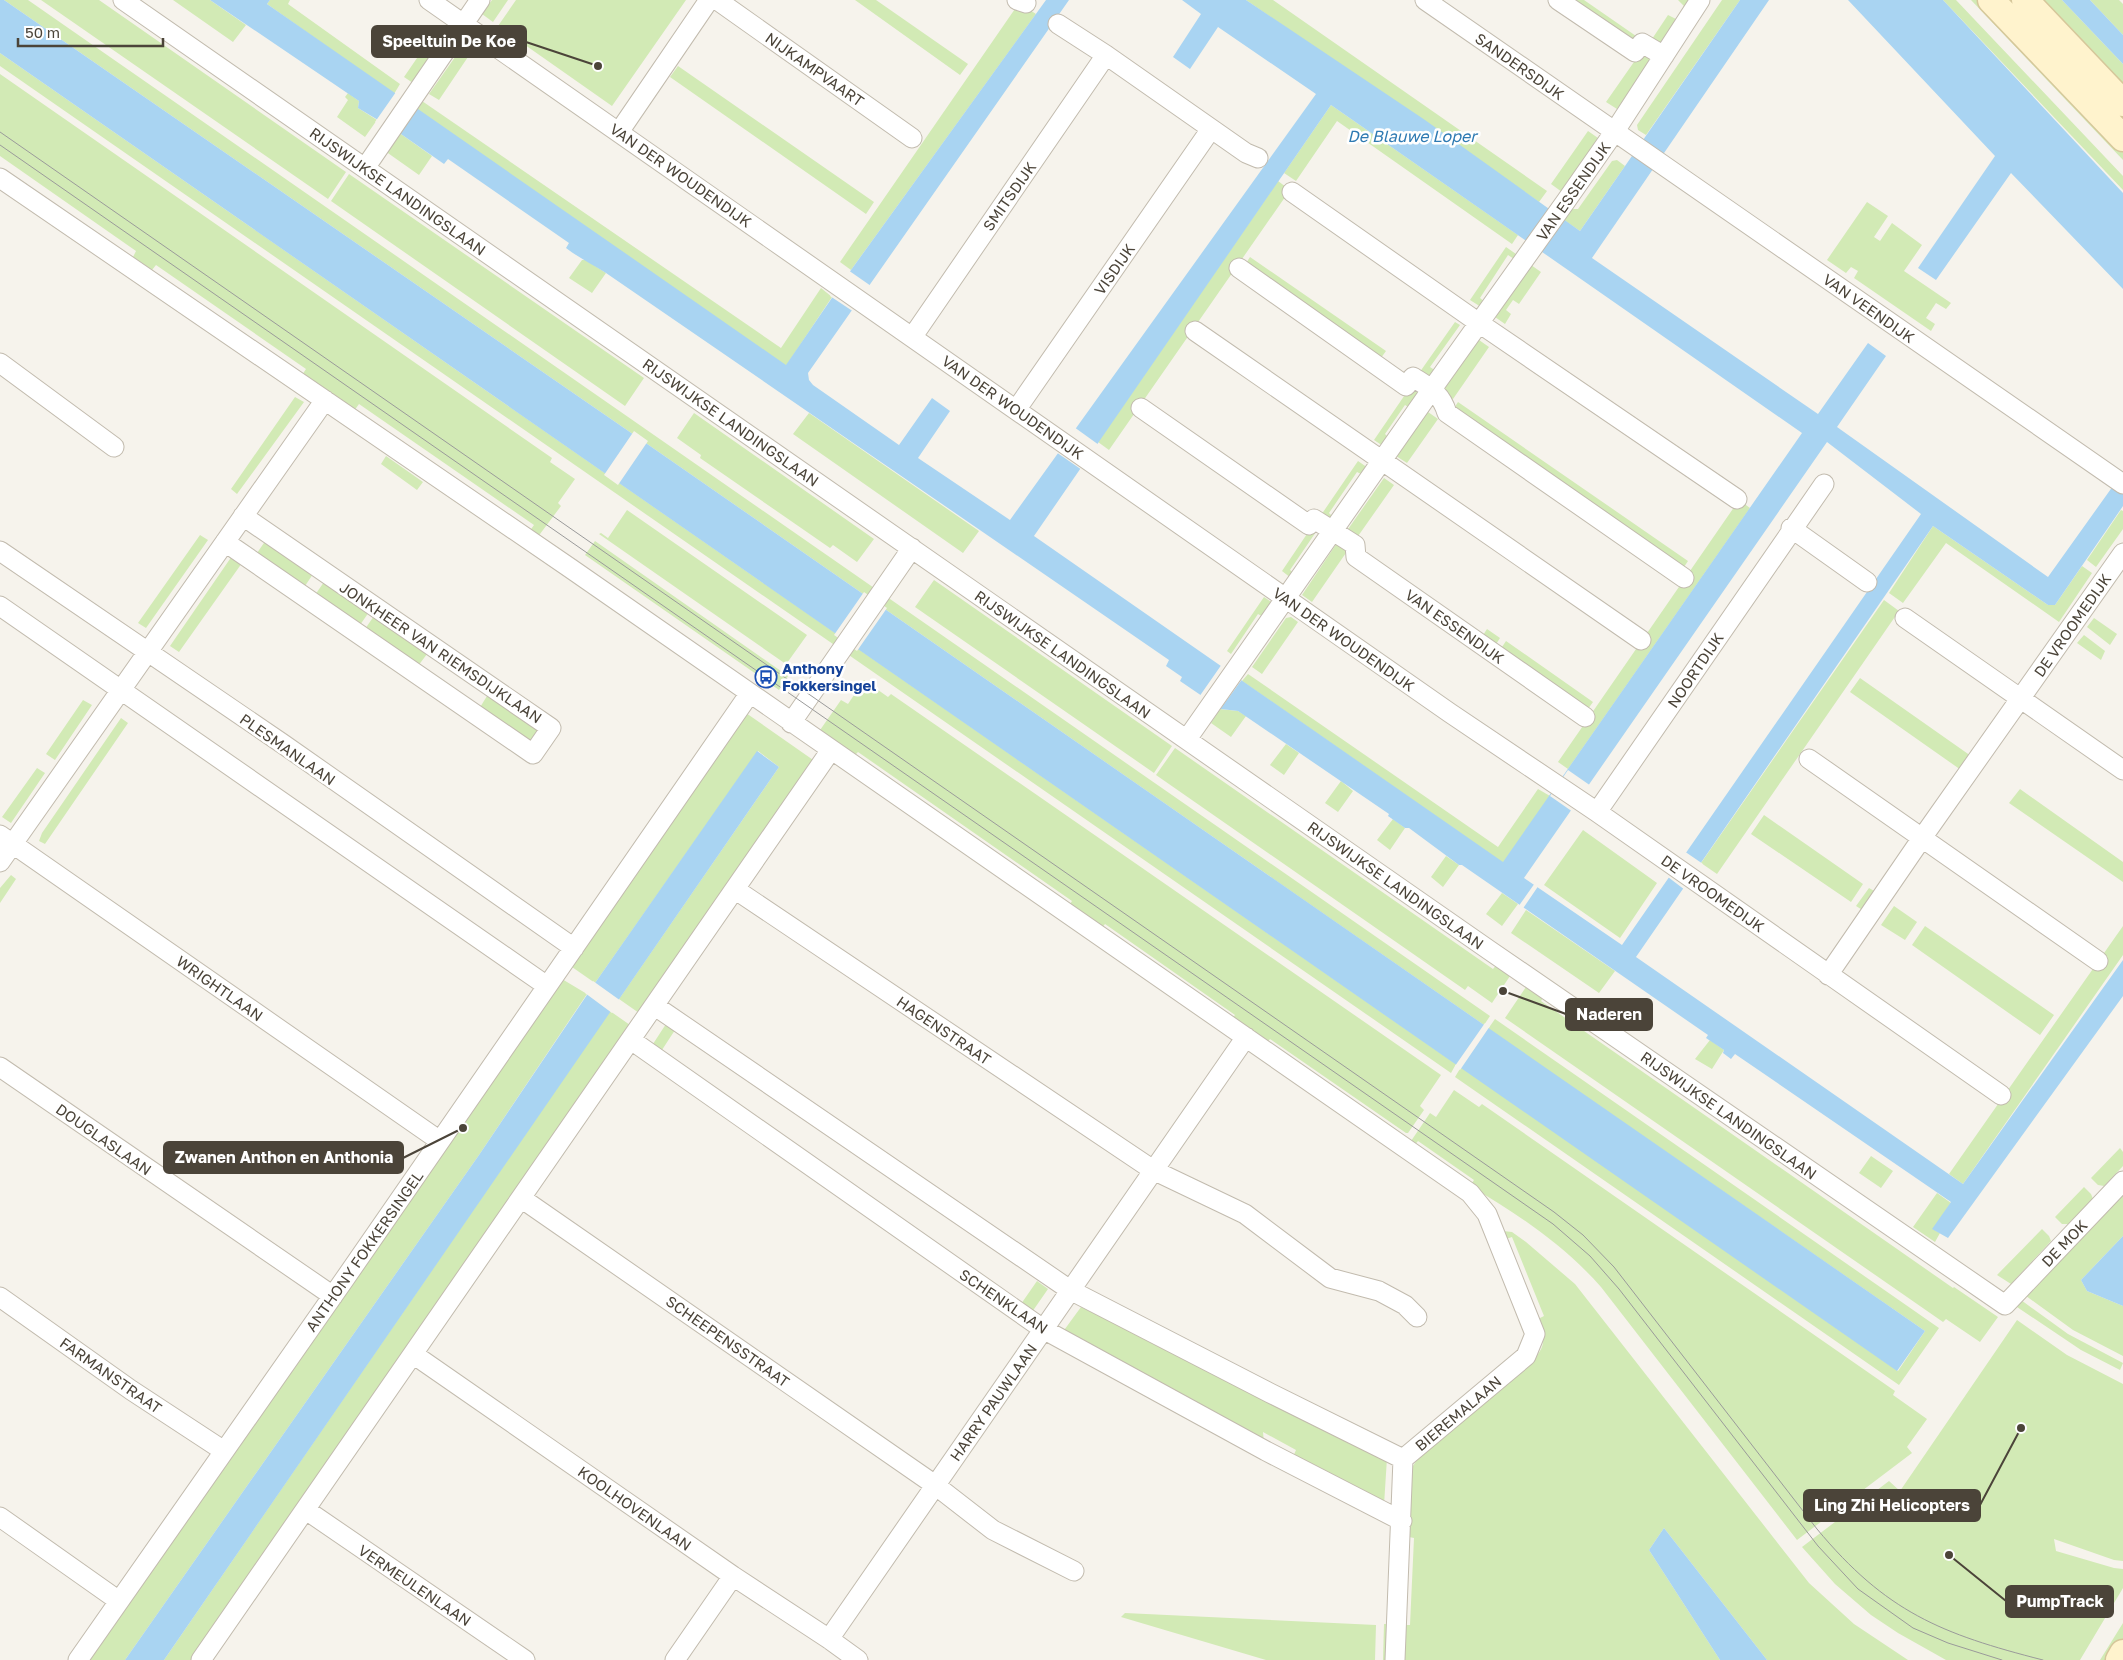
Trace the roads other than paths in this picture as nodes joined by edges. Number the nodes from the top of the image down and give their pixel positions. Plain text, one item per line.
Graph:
1 (123, 0) edge
2 (429, 0) edge
3 (480, 0) edge
4 (709, 0) edge
5 (717, 0) edge
6 (1425, 0) edge
7 (1558, 0) edge
8 (1700, 0) edge
9 (1991, 0) edge
10 (2025, 0) edge
11 (464, 24) junction
12 (1058, 24) dead end
13 (1106, 55) junction
14 (1664, 56) junction
15 (2123, 102) edge
16 (1212, 129) junction
17 (619, 132) junction
18 (1615, 132) junction
19 (912, 138) dead end
20 (2123, 138) edge
21 (1258, 158) dead end
22 (365, 168) junction
23 (0, 178) edge
24 (1292, 192) dead end
25 (1239, 268) dead end
26 (1479, 323) junction
27 (1195, 331) dead end
28 (912, 336) junction
29 (0, 363) edge
30 (1432, 389) junction
31 (325, 400) junction
32 (1140, 408) dead end
33 (1016, 410) junction
34 (114, 447) dead end
35 (1382, 460) junction
36 (1824, 484) dead end
37 (2123, 484) edge
38 (1737, 499) dead end
39 (243, 516) junction
40 (1792, 528) junction
41 (1333, 531) junction
42 (224, 542) junction
43 (912, 548) junction
44 (0, 551) edge
45 (2123, 553) edge
46 (1684, 578) dead end
47 (1867, 582) dead end
48 (1286, 599) junction
49 (0, 606) edge
50 (1905, 618) dead end
51 (1641, 640) dead end
52 (146, 652) junction
53 (120, 689) junction
54 (750, 693) junction
55 (2020, 698) junction
56 (1585, 717) dead end
57 (791, 723) junction
58 (1187, 739) junction
59 (831, 750) junction
60 (1809, 759) dead end
61 (2123, 770) edge
62 (1590, 807) junction
63 (1922, 838) junction
64 (6, 840) edge
65 (0, 862) edge
66 (736, 890) junction
67 (574, 948) junction
68 (2098, 961) dead end
69 (1828, 975) junction
70 (547, 986) junction
71 (655, 1006) junction
72 (1246, 1037) junction
73 (631, 1040) junction
74 (0, 1067) edge
75 (2001, 1095) dead end
76 (440, 1141) junction
77 (1153, 1170) junction
78 (2123, 1181) edge
79 (521, 1198) junction
80 (1070, 1290) junction
81 (332, 1296) junction
82 (0, 1297) edge
83 (2005, 1305) joint
84 (1416, 1317) dead end
85 (1043, 1329) junction
86 (413, 1354) junction
87 (224, 1450) junction
88 (1403, 1459) junction
89 (935, 1485) junction
90 (306, 1510) junction
91 (0, 1517) edge
92 (1402, 1521) junction
93 (1074, 1571) dead end
94 (734, 1576) junction
95 (119, 1601) junction
96 (828, 1638) junction
97 (2123, 1653) edge
98 (204, 1659) edge
99 (78, 1660) edge
100 (525, 1660) edge
101 (675, 1660) edge
102 (858, 1660) edge
103 (1395, 1660) edge
104 (2119, 1660) edge

1 - 22 street, RIJSWIJKSE LANDINGSLAAN
2 - 11 street, VAN DER WOUDENDIJK
3 - 11 street
4 - 17 street
5 - 19 street, NIJKAMPVAART
6 - 18 street, SANDERSDIJK
7 - 14 street
8 - 14 street, VAN ESSENDIJK
9 - 20 main road
10 - 15 main road
11 - 17 street, VAN DER WOUDENDIJK
11 - 22 street
12 - 13 street
13 - 16 street
13 - 28 street, SMITSDIJK
14 - 18 street, VAN ESSENDIJK
16 - 21 street
16 - 33 street, VISDIJK
17 - 28 street, VAN DER WOUDENDIJK
18 - 26 street, VAN ESSENDIJK
18 - 37 street, VAN VEENDIJK
22 - 43 street, RIJSWIJKSE LANDINGSLAAN
23 - 31 street
24 - 26 street
25 - 30 street
26 - 30 street, VAN ESSENDIJK
26 - 38 street
27 - 35 street
28 - 33 street, VAN DER WOUDENDIJK
29 - 34 street
30 - 35 street, VAN ESSENDIJK
30 - 46 street
31 - 39 street
31 - 54 street
32 - 41 street, VAN ESSENDIJK
33 - 48 street, VAN DER WOUDENDIJK
35 - 41 street, VAN ESSENDIJK
35 - 51 street
36 - 40 street, NOORTDIJK
39 - 42 street
39 - 42 street, JONKHEER VAN RIEMSDIJKLAAN
40 - 47 street
40 - 62 street, NOORTDIJK
41 - 48 street, VAN ESSENDIJK
41 - 56 street, VAN ESSENDIJK
42 - 52 street
43 - 57 street
43 - 58 street, RIJSWIJKSE LANDINGSLAAN
44 - 52 street, PLESMANLAAN
45 - 55 street, DE VROOMEDIJK
48 - 58 street, VAN ESSENDIJK
48 - 62 street, VAN DER WOUDENDIJK
49 - 53 street
50 - 55 street
52 - 53 street
52 - 67 street, PLESMANLAAN
53 - 64 street
53 - 70 street
54 - 57 street
54 - 67 street, ANTHONY FOKKERSINGEL
55 - 61 street
55 - 63 street, DE VROOMEDIJK
57 - 59 street
58 - 83 street, RIJSWIJKSE LANDINGSLAAN
59 - 66 street
59 - 72 street
60 - 63 street
62 - 69 street, DE VROOMEDIJK
63 - 68 street
63 - 69 street, DE VROOMEDIJK
64 - 65 street
64 - 76 street, WRIGHTLAAN
66 - 71 street
66 - 77 street, HAGENSTRAAT
67 - 70 street, ANTHONY FOKKERSINGEL
69 - 75 street, DE VROOMEDIJK
70 - 76 street, ANTHONY FOKKERSINGEL
71 - 73 street
71 - 80 street
72 - 77 street, HARRY PAUWLAAN
72 - 88 street, BIEREMALAAN
73 - 79 street
73 - 85 street, SCHENKLAAN
74 - 81 street, DOUGLASLAAN
76 - 81 street, ANTHONY FOKKERSINGEL
77 - 80 street, HARRY PAUWLAAN
77 - 84 street
78 - 83 street, DE MOK
79 - 86 street
79 - 89 street, SCHEEPENSSTRAAT
80 - 85 street, HARRY PAUWLAAN
80 - 88 street
81 - 87 street, ANTHONY FOKKERSINGEL
82 - 87 street, FARMANSTRAAT
85 - 89 street, HARRY PAUWLAAN
85 - 92 street, SCHENKLAAN
86 - 90 street
86 - 94 street, KOOLHOVENLAAN
87 - 95 street, ANTHONY FOKKERSINGEL
88 - 92 street, BIEREMALAAN
89 - 93 street
89 - 96 street, HARRY PAUWLAAN
90 - 98 street
90 - 100 street, VERMEULENLAAN
91 - 95 street
92 - 103 street, BIEREMALAAN
94 - 96 street, KOOLHOVENLAAN
94 - 101 street
95 - 99 street, ANTHONY FOKKERSINGEL
96 - 102 street, KOOLHOVENLAAN
97 - 104 main road

